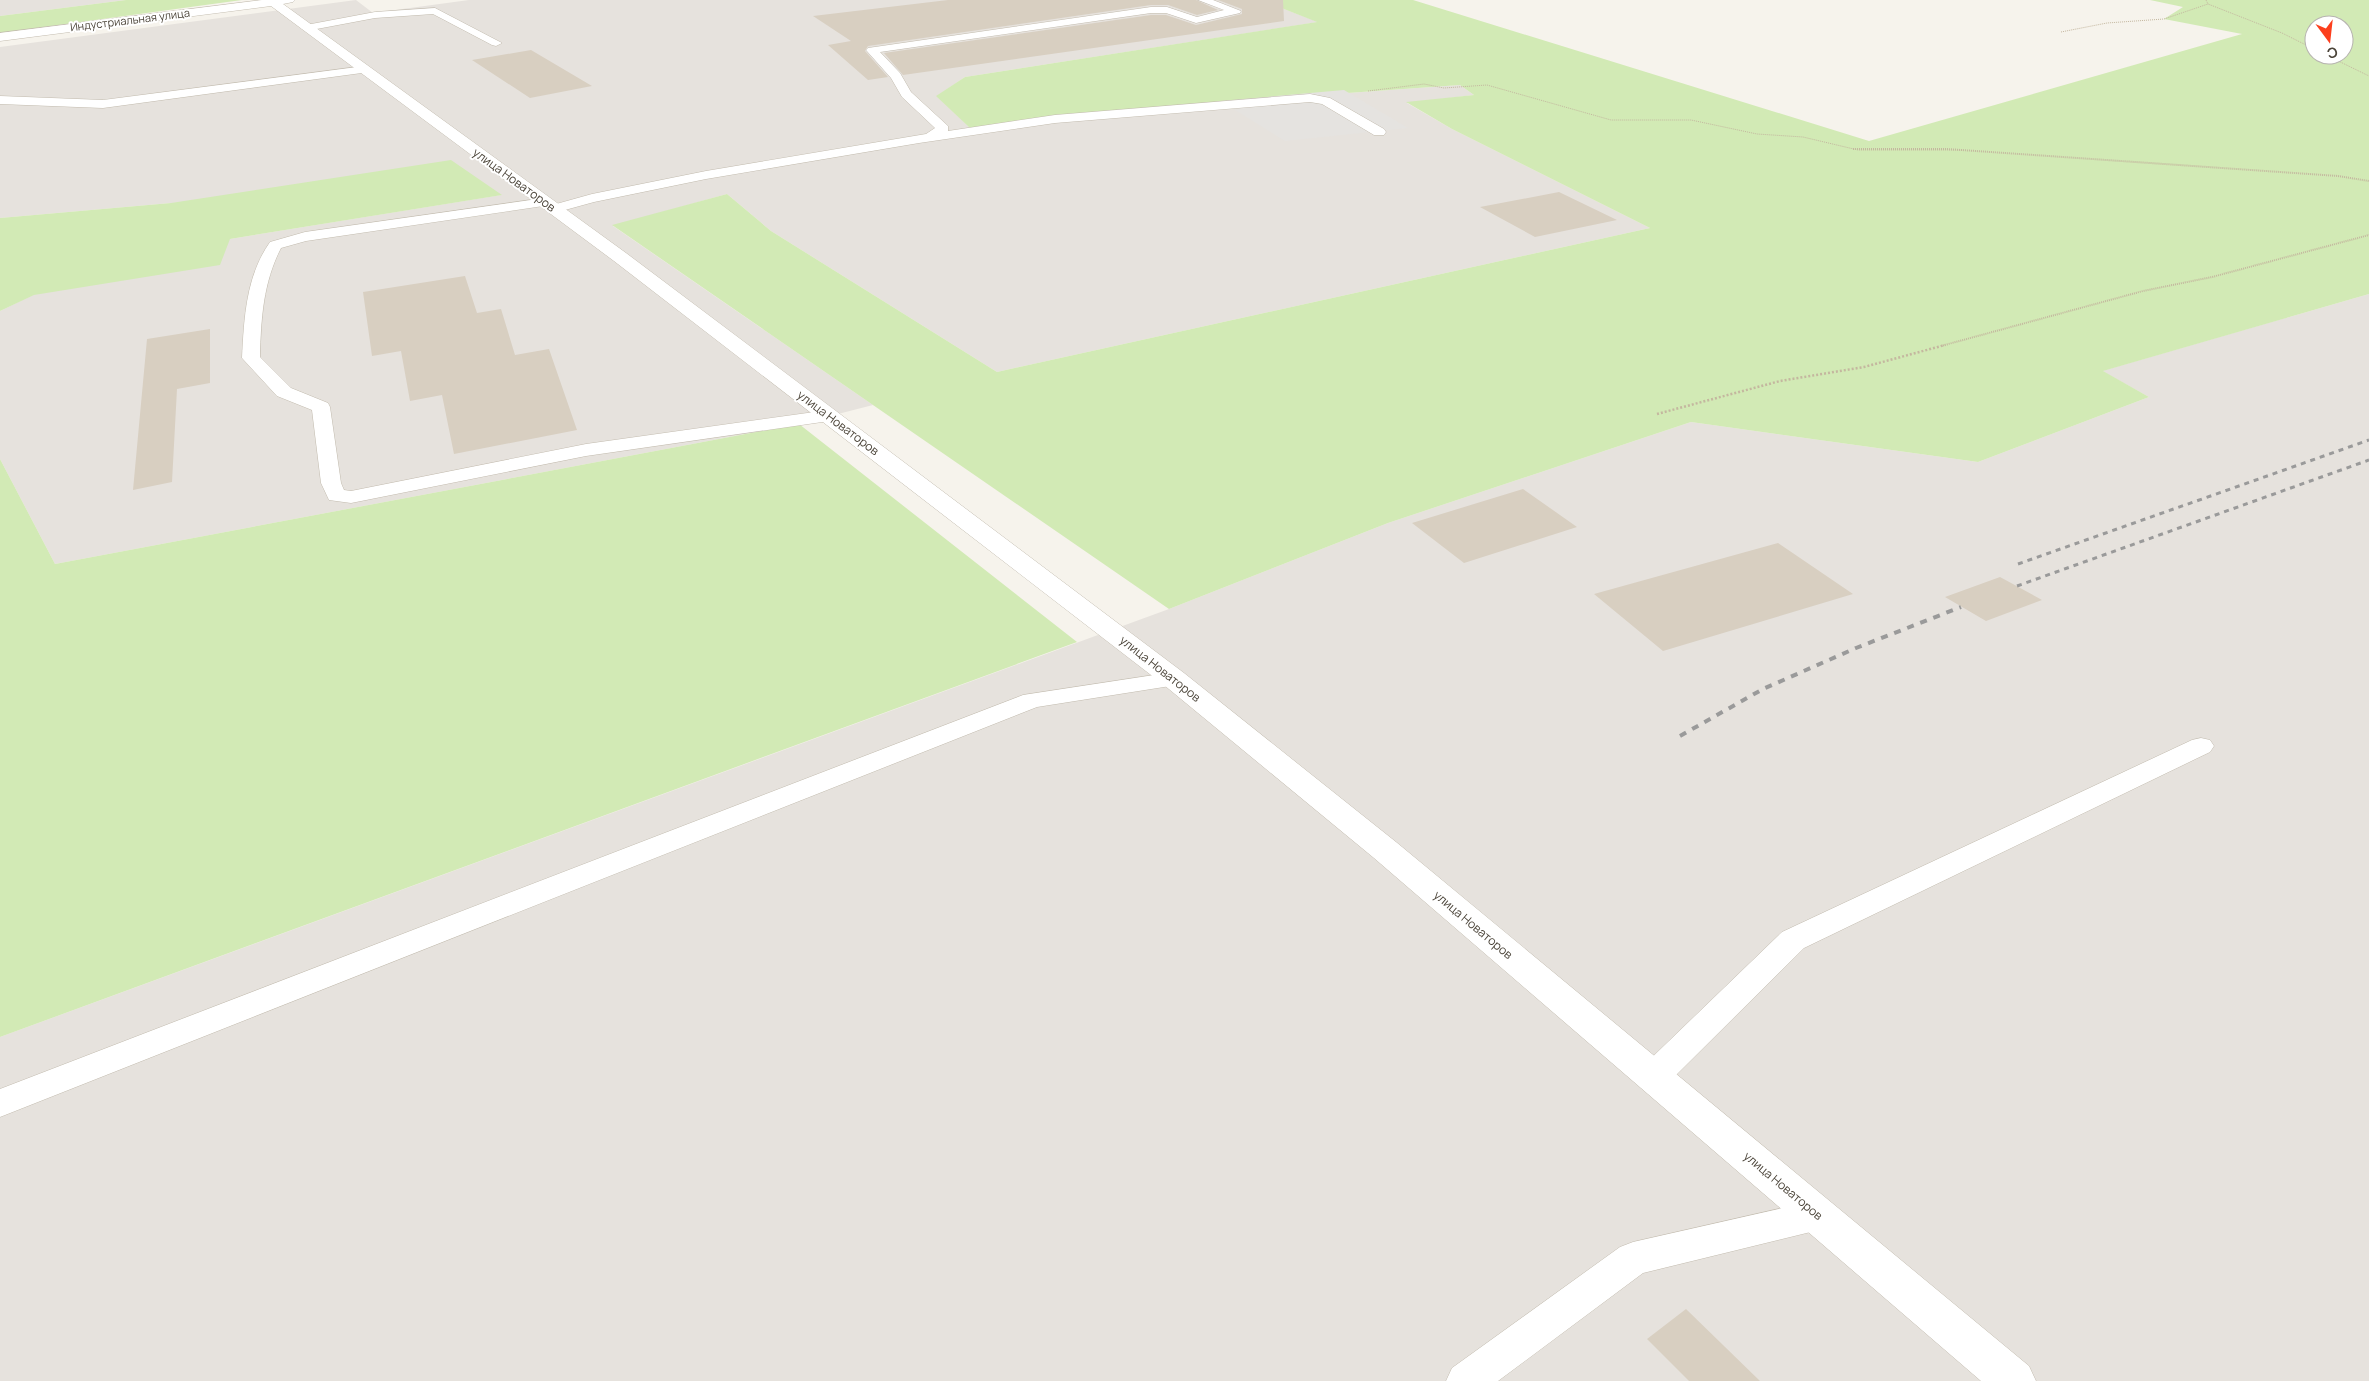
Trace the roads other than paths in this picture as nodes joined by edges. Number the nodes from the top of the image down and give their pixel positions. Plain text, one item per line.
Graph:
1 (1204, 0) edge
2 (277, 1) edge
3 (306, 28) junction
4 (0, 37) edge
5 (496, 43) dead end
6 (364, 70) junction
7 (0, 100) edge
8 (1379, 132) dead end
9 (929, 138) junction
10 (549, 205) junction
11 (829, 416) junction
12 (1174, 679) junction
13 (2201, 746) dead end
14 (1653, 1078) junction
15 (0, 1102) edge
16 (1818, 1216) junction
17 (1466, 1381) edge
18 (2014, 1381) edge

1 - 9 lane
2 - 3 street, улица Новаторов
2 - 4 street, Индустриальная улица
3 - 5 lane
3 - 6 street, улица Новаторов
6 - 7 lane
6 - 10 street, улица Новаторов
8 - 9 lane
9 - 10 lane
10 - 11 street, улица Новаторов
10 - 11 lane
11 - 12 street, улица Новаторов
12 - 14 street, улица Новаторов
12 - 15 lane
13 - 14 lane
14 - 16 street, улица Новаторов
16 - 17 lane
16 - 18 street, улица Новаторов

